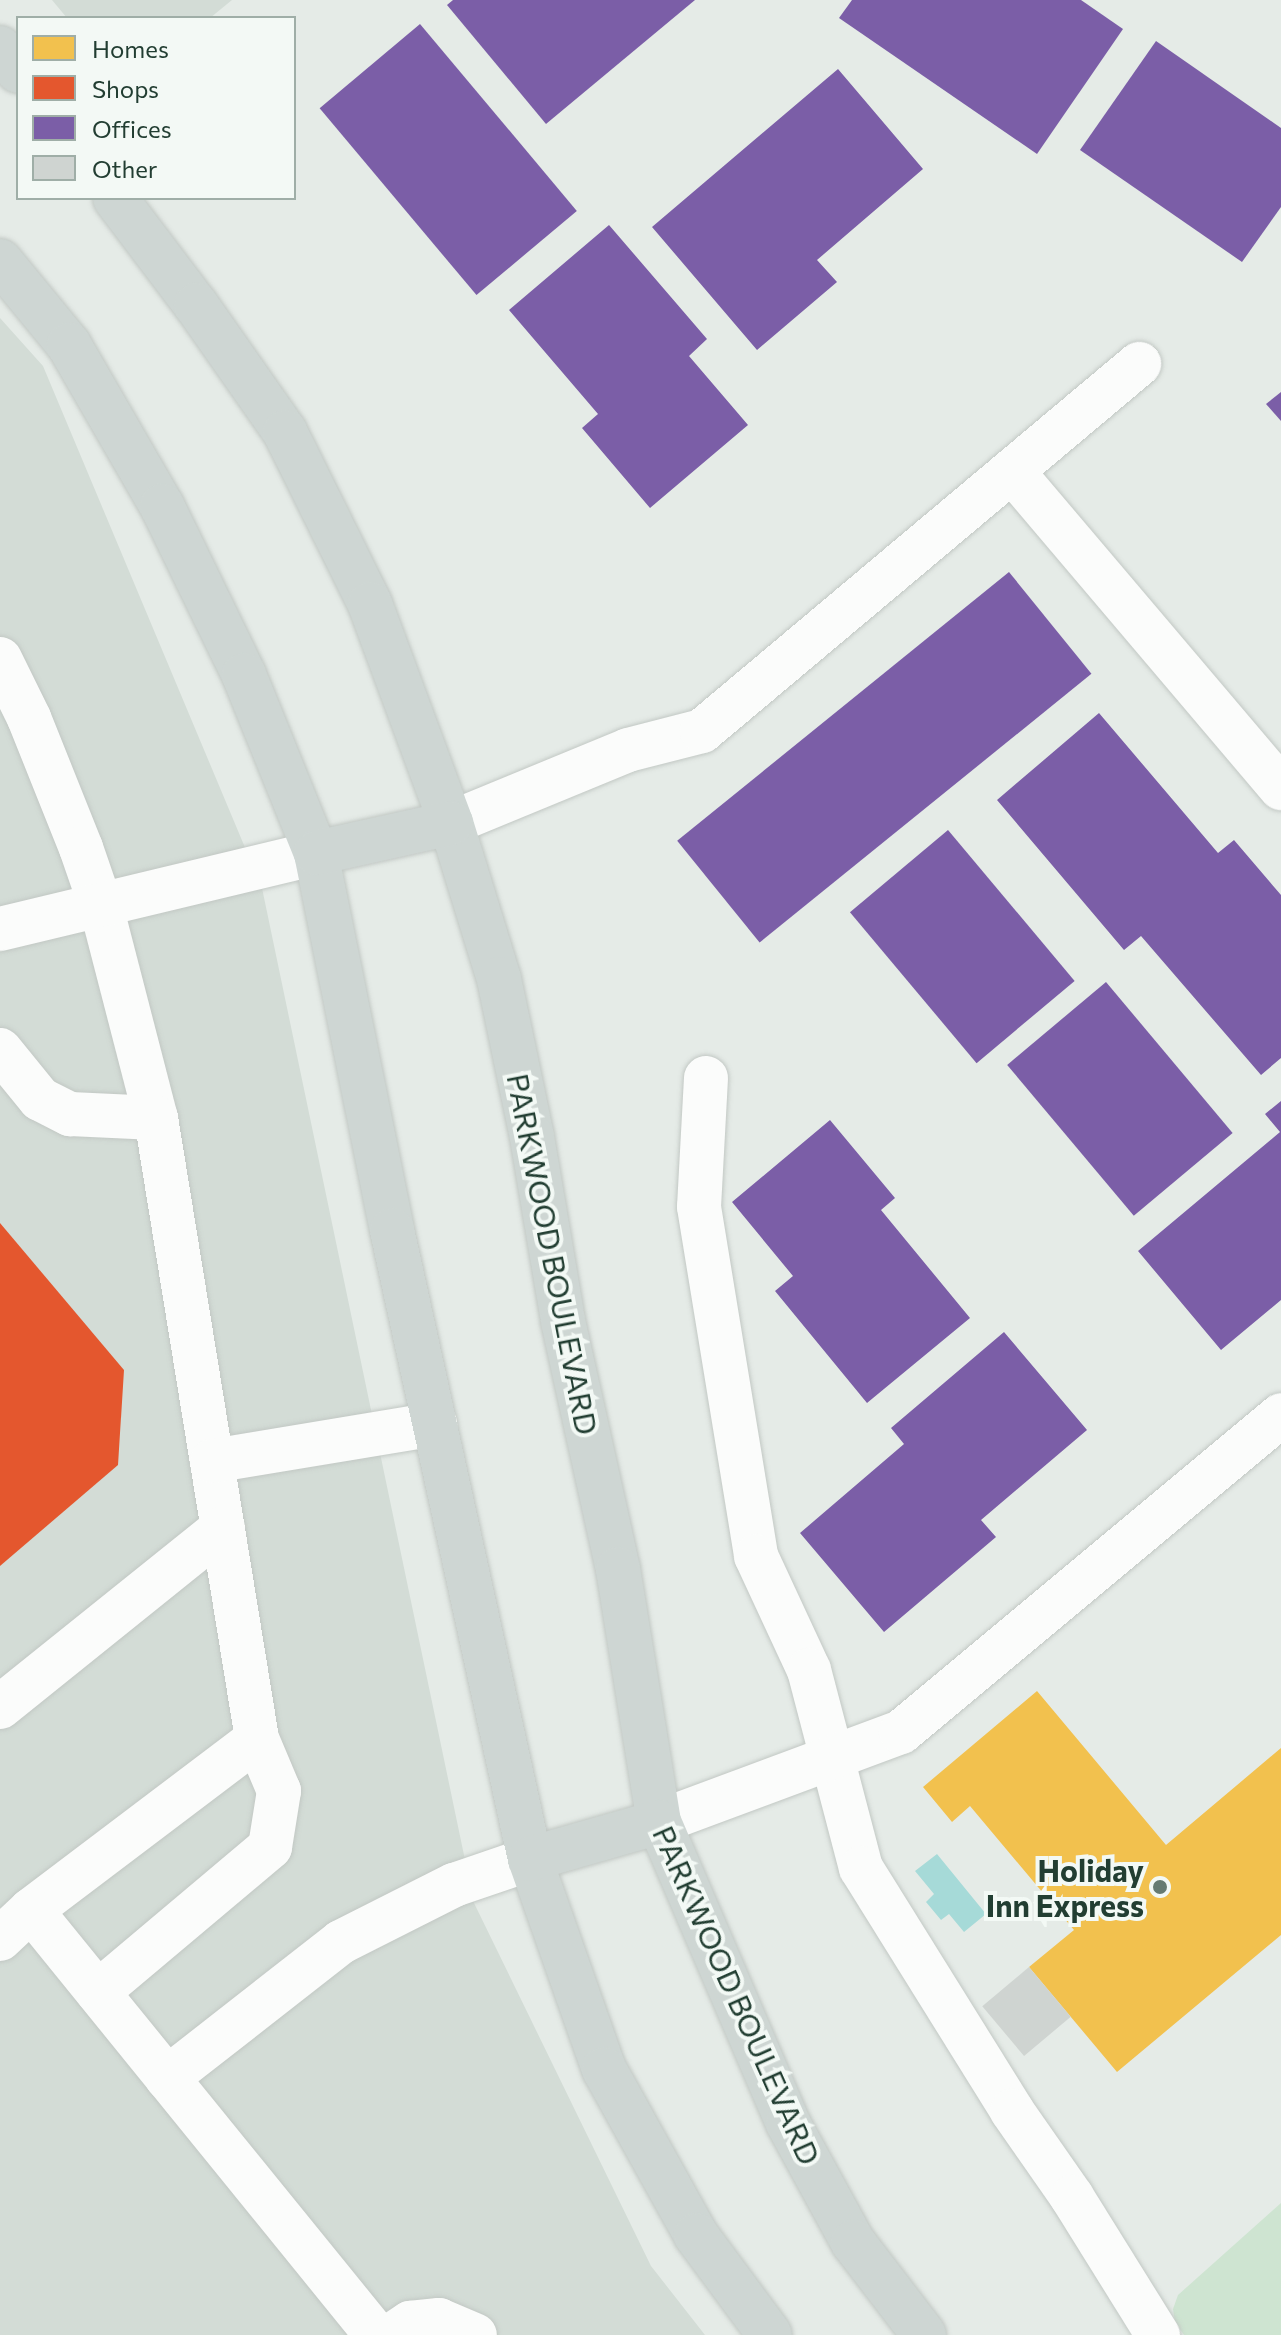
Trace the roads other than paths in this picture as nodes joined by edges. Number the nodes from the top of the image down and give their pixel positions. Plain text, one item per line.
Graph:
1 (0, 48) edge
2 (16, 68) edge
3 (117, 200) edge
4 (0, 261) edge
5 (1139, 364) dead end
6 (1012, 471) junction
7 (0, 659) edge
8 (1281, 788) edge
9 (451, 823) junction
10 (316, 853) junction
11 (101, 906) junction
12 (0, 929) edge
13 (0, 1050) edge
14 (706, 1078) dead end
15 (156, 1118) junction
16 (1281, 1415) edge
17 (435, 1424) junction
18 (212, 1461) junction
19 (223, 1528) junction
20 (0, 1707) edge
21 (257, 1739) junction
22 (831, 1758) junction
23 (659, 1822) junction
24 (530, 1859) junction
25 (31, 1910) junction
26 (0, 1939) edge
27 (98, 1992) junction
28 (167, 2078) junction
29 (376, 2335) edge
30 (392, 2335) edge
31 (475, 2335) edge
32 (770, 2335) edge
33 (924, 2335) edge
34 (1158, 2335) edge

1 - 2 main road
3 - 9 main road, PARKWOOD BOULEVARD
4 - 10 main road
5 - 6 lane
6 - 8 lane
6 - 9 lane
7 - 11 lane
9 - 10 main road
9 - 23 main road, PARKWOOD BOULEVARD
10 - 11 lane
10 - 17 main road
11 - 12 lane
11 - 15 lane
13 - 15 lane
14 - 22 lane
15 - 18 lane
16 - 22 lane
17 - 18 lane
17 - 24 main road
18 - 19 lane
19 - 20 lane
19 - 21 lane
21 - 25 lane
21 - 27 lane
22 - 23 lane
22 - 34 lane
23 - 24 main road
23 - 33 main road, PARKWOOD BOULEVARD
24 - 28 lane
24 - 32 main road
25 - 26 lane
25 - 27 lane
27 - 28 lane
28 - 29 lane
30 - 31 lane

